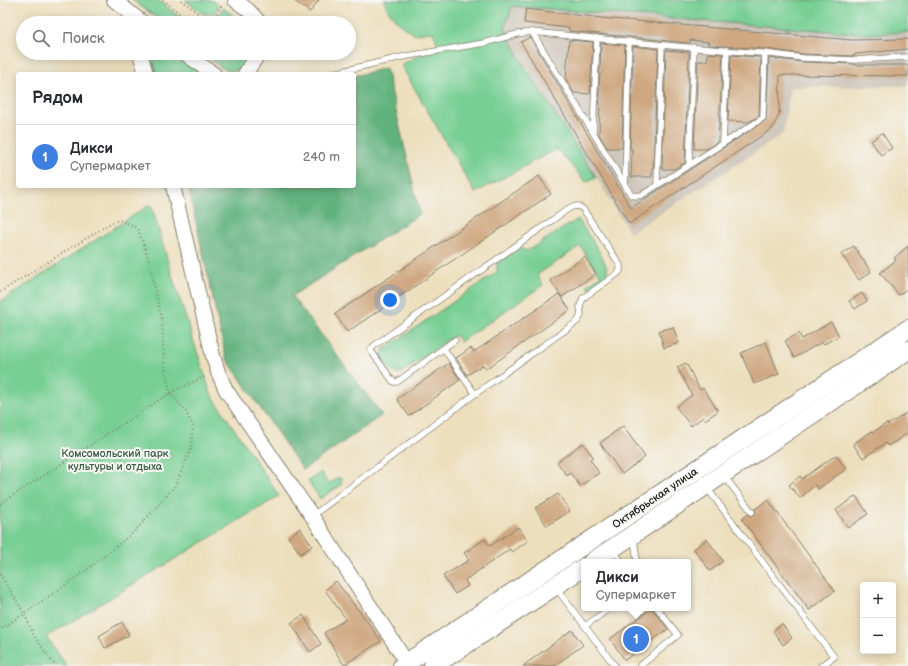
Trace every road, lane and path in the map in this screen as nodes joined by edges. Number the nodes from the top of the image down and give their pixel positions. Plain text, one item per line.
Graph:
1 (114, 0) edge
2 (163, 0) edge
3 (181, 0) edge
4 (226, 0) edge
5 (235, 0) edge
6 (127, 16) edge
7 (183, 16) edge
8 (200, 16) edge
9 (214, 16) edge
10 (254, 16) edge
11 (532, 32) junction
12 (597, 38) junction
13 (630, 42) junction
14 (662, 45) junction
15 (694, 48) junction
16 (727, 50) junction
17 (765, 53) junction
18 (908, 58) edge
19 (142, 60) edge
20 (194, 60) edge
21 (254, 60) edge
22 (145, 72) edge
23 (211, 72) edge
24 (246, 72) edge
25 (338, 72) edge
26 (593, 132) junction
27 (723, 143) junction
28 (690, 164) junction
29 (625, 184) junction
30 (657, 184) junction
31 (173, 188) edge
32 (0, 292) edge
33 (908, 329) edge
34 (456, 340) dead end
35 (444, 349) junction
36 (908, 350) edge
37 (218, 372) junction
38 (170, 393) junction
39 (475, 394) junction
40 (723, 474) junction
41 (706, 486) junction
42 (0, 504) edge
43 (752, 512) dead end
44 (312, 516) junction
45 (634, 534) junction
46 (617, 555) edge
47 (603, 559) edge
48 (637, 559) edge
49 (581, 569) edge
50 (0, 574) edge
51 (555, 586) junction
52 (606, 611) edge
53 (659, 611) edge
54 (24, 613) junction
55 (585, 626) junction
56 (0, 630) edge
57 (406, 665) edge
58 (55, 666) edge
59 (433, 666) edge
60 (615, 666) edge
61 (640, 666) edge
62 (821, 666) edge

1 - 6 street
2 - 7 path
3 - 8 path
4 - 9 path
5 - 10 street
11 - 12 lane
11 - 25 lane
11 - 26 lane
12 - 13 lane
12 - 26 lane
13 - 14 lane
13 - 29 lane
14 - 15 lane
14 - 30 lane
15 - 16 lane
15 - 28 lane
16 - 17 lane
16 - 27 lane
17 - 18 lane
17 - 27 lane
19 - 22 street
20 - 23 street
21 - 24 street
26 - 29 lane
27 - 28 lane
28 - 30 lane
29 - 30 lane
31 - 37 street
32 - 38 path
33 - 57 main road, Октябрьская улица
34 - 35 lane
35 - 39 lane
35 - 39 lane
36 - 40 main road, Октябрьская улица
37 - 38 path
37 - 44 street
38 - 42 path
38 - 54 path
39 - 44 lane
40 - 41 main road, Октябрьская улица
40 - 43 lane
41 - 45 main road, Октябрьская улица
41 - 62 lane
44 - 57 street
45 - 46 main road, Октябрьская улица
45 - 48 lane
46 - 47 main road, Октябрьская улица
49 - 51 main road
50 - 54 path
51 - 55 lane
51 - 59 main road
52 - 55 lane
53 - 61 lane
54 - 56 path
54 - 58 path
55 - 60 lane

